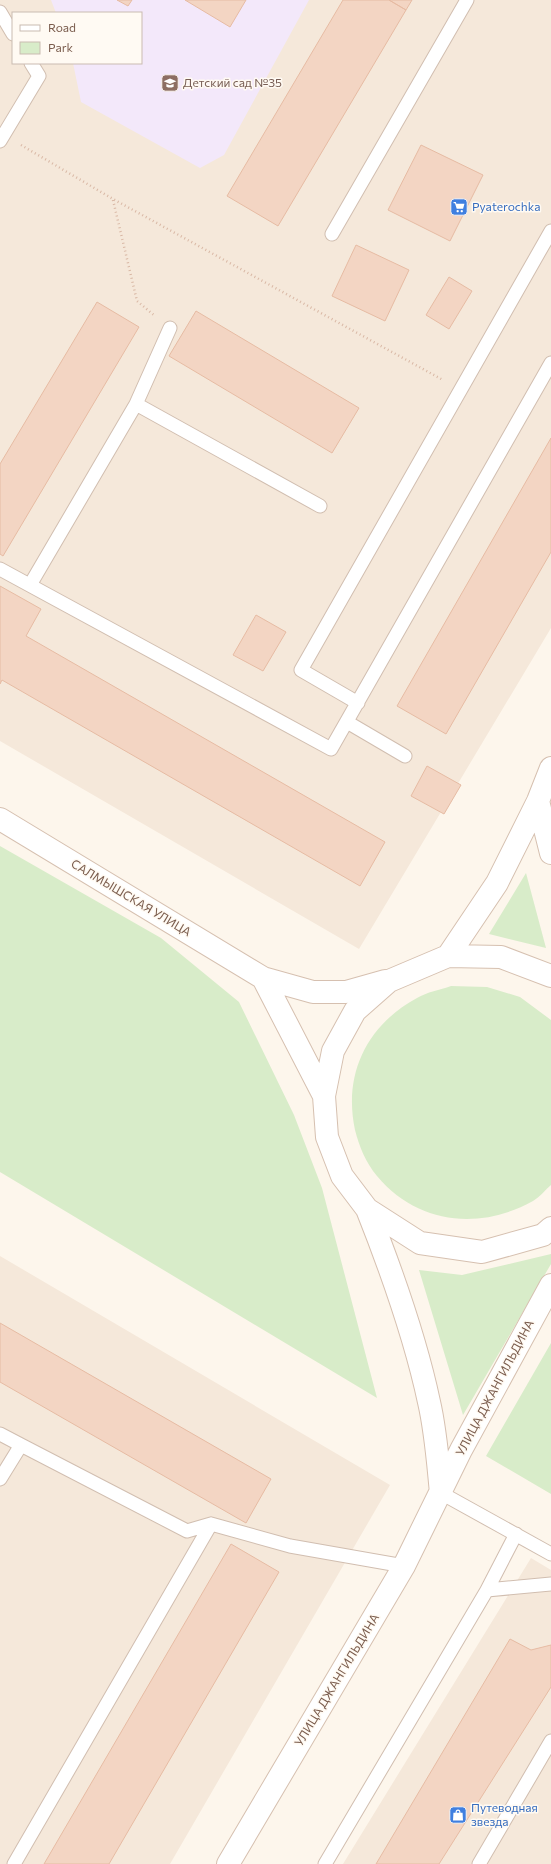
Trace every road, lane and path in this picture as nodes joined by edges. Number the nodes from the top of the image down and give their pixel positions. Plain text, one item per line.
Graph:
1 (467, 0) edge
2 (0, 12) edge
3 (12, 32) edge
4 (32, 64) edge
5 (2, 138) edge
6 (113, 199) junction
7 (551, 231) edge
8 (332, 234) dead end
9 (170, 328) joint
10 (551, 363) edge
11 (461, 390) junction
12 (136, 404) junction
13 (320, 506) dead end
14 (0, 569) edge
15 (30, 585) junction
16 (358, 703) junction
17 (347, 722) junction
18 (405, 756) dead end
19 (551, 768) edge
20 (538, 801) junction
21 (0, 819) edge
22 (551, 853) edge
23 (448, 956) junction
24 (551, 976) edge
25 (263, 978) junction
26 (388, 981) junction
27 (324, 1096) junction
28 (367, 1209) junction
29 (551, 1228) edge
30 (551, 1285) edge
31 (0, 1434) edge
32 (20, 1445) junction
33 (0, 1479) edge
34 (441, 1493) junction
35 (211, 1524) junction
36 (516, 1534) junction
37 (551, 1554) edge
38 (404, 1566) junction
39 (551, 1584) edge
40 (487, 1590) junction
41 (551, 1741) edge
42 (14, 1864) edge
43 (228, 1864) edge
44 (325, 1864) edge
45 (478, 1864) edge

1 - 8 lane
2 - 3 lane
4 - 5 lane
5 - 6 path
6 - 9 path
6 - 11 path
7 - 11 lane
9 - 12 lane
10 - 16 lane
11 - 16 lane
12 - 13 lane
12 - 15 lane
14 - 15 lane
15 - 17 lane
16 - 17 lane
17 - 18 lane
19 - 20 main road
20 - 22 main road
20 - 23 main road
21 - 25 main road, САЛМЫШСКАЯ УЛИЦА
23 - 24 main road
23 - 26 main road
25 - 26 main road, САЛМЫШСКАЯ УЛИЦА
25 - 27 main road
26 - 27 main road
27 - 28 main road
28 - 29 main road
28 - 34 main road, УЛИЦА ДЖАНГИЛЬДИНА
30 - 34 main road, УЛИЦА ДЖАНГИЛЬДИНА
31 - 32 lane
32 - 33 lane
32 - 35 lane
34 - 36 lane
34 - 38 main road, УЛИЦА ДЖАНГИЛЬДИНА
35 - 38 lane
35 - 42 lane
36 - 37 lane
36 - 40 lane
38 - 43 main road, УЛИЦА ДЖАНГИЛЬДИНА
39 - 40 lane
40 - 44 lane
41 - 45 lane

